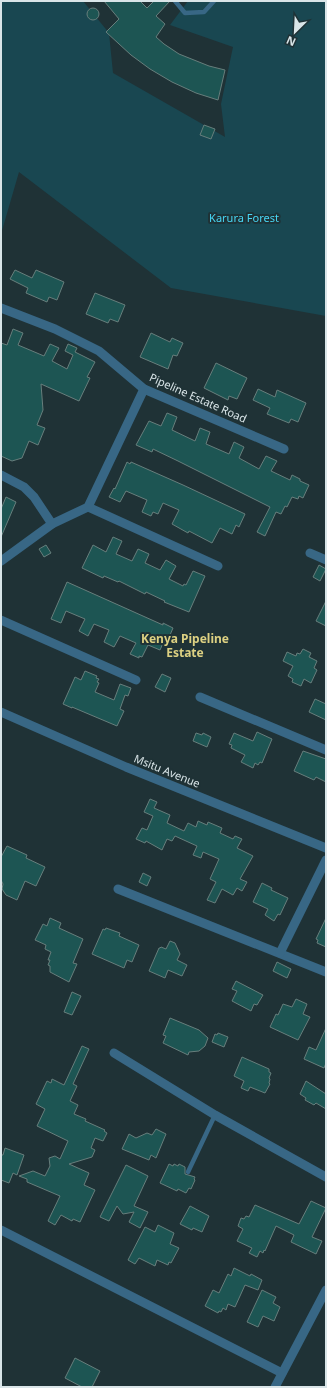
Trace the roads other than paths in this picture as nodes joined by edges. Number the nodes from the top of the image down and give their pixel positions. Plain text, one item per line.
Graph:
1 (175, 1) edge
2 (214, 1) edge
3 (1, 308) edge
4 (144, 389) junction
5 (284, 449) dead end
6 (1, 476) edge
7 (88, 507) junction
8 (52, 524) junction
9 (310, 553) dead end
10 (326, 560) edge
11 (1, 561) edge
12 (218, 566) dead end
13 (1, 620) edge
14 (136, 680) dead end
15 (200, 697) dead end
16 (1, 712) edge
17 (326, 750) edge
18 (326, 848) edge
19 (326, 860) edge
20 (118, 889) dead end
21 (280, 953) junction
22 (326, 972) edge
23 (114, 1053) dead end
24 (214, 1115) junction
25 (188, 1172) dead end
26 (326, 1177) edge
27 (1, 1230) edge
28 (326, 1290) edge
29 (282, 1373) junction
30 (275, 1387) edge

1 - 2 lane
3 - 4 street, Pipeline Estate Road
4 - 5 street, Pipeline Estate Road
4 - 7 street
6 - 8 street
7 - 8 street
7 - 12 street
8 - 11 street
9 - 10 street
13 - 14 street
15 - 17 street
16 - 18 street, Msitu Avenue
19 - 21 street
20 - 21 street
21 - 22 street
23 - 24 street
24 - 25 lane
24 - 26 street
27 - 29 street
28 - 29 street
29 - 30 street

